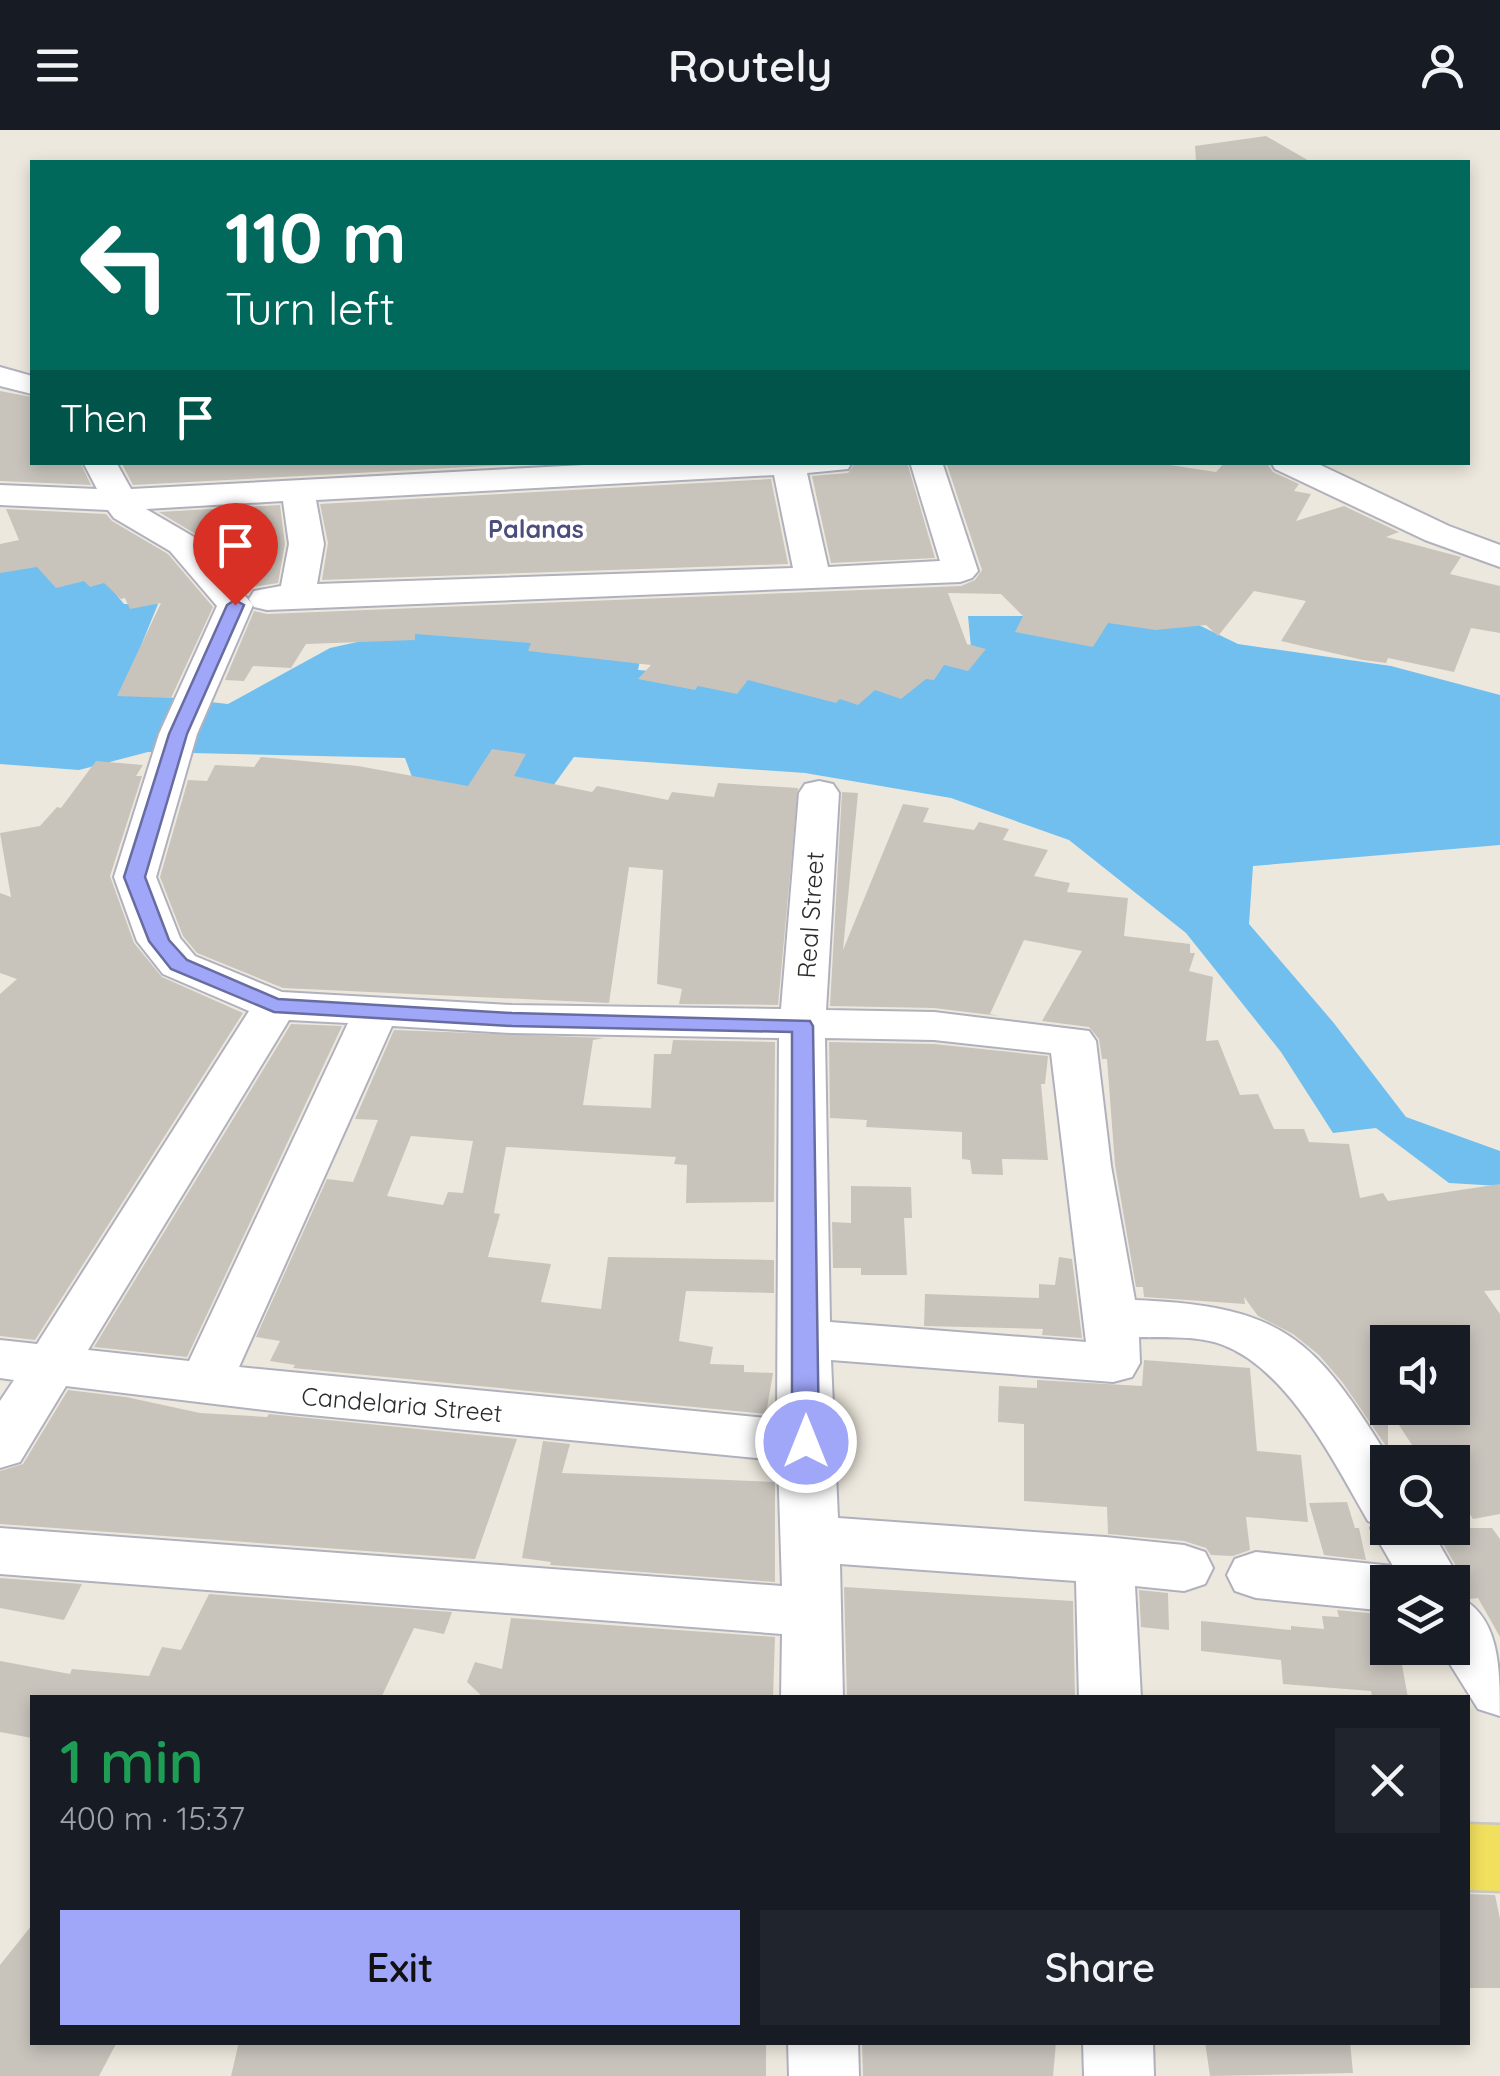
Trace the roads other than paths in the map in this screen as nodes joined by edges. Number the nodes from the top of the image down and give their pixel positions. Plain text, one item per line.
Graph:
1 (0, 376) edge
2 (30, 384) edge
3 (101, 465) edge
4 (801, 465) edge
5 (927, 465) edge
6 (1293, 465) edge
7 (789, 466) junction
8 (296, 492) junction
9 (0, 495) edge
10 (120, 500) junction
11 (1500, 557) edge
12 (813, 578) junction
13 (296, 595) junction
14 (235, 605) junction
15 (819, 793) dead end
16 (274, 1005) junction
17 (375, 1013) junction
18 (802, 1026) junction
19 (1112, 1318) junction
20 (805, 1339) junction
21 (25, 1362) edge
22 (205, 1384) junction
23 (806, 1442) junction
24 (0, 1448) edge
25 (1370, 1475) edge
26 (811, 1539) junction
27 (0, 1551) edge
28 (1105, 1560) junction
29 (1184, 1568) dead end
30 (1256, 1574) dead end
31 (1370, 1586) edge
32 (810, 1612) junction
33 (1470, 1643) edge
34 (1500, 1691) edge
35 (812, 1695) edge
36 (1110, 1695) edge
37 (1470, 1857) edge
38 (1500, 1858) edge
39 (822, 2045) edge
40 (1118, 2045) edge
41 (824, 2076) edge
42 (1119, 2076) edge

1 - 2 street
3 - 10 street
4 - 7 street
5 - 12 street
6 - 11 street
7 - 8 street
7 - 12 street
8 - 10 street
8 - 13 street
9 - 10 street
10 - 14 street
12 - 13 street
13 - 14 street
14 - 16 street
15 - 18 street, Real Street
16 - 17 street
16 - 21 street
17 - 18 street
17 - 22 street
18 - 19 street
18 - 20 street, Real Street
19 - 20 street
19 - 25 street
20 - 23 street, Real Street
21 - 22 street, Candelaria Street
21 - 24 street
22 - 23 street, Candelaria Street
23 - 26 street, Real Street
26 - 28 street
26 - 32 street, Real Street
27 - 32 street
28 - 29 street
28 - 36 street
30 - 31 street
32 - 35 street, Real Street
33 - 34 street
37 - 38 main road
39 - 41 street
40 - 42 street

